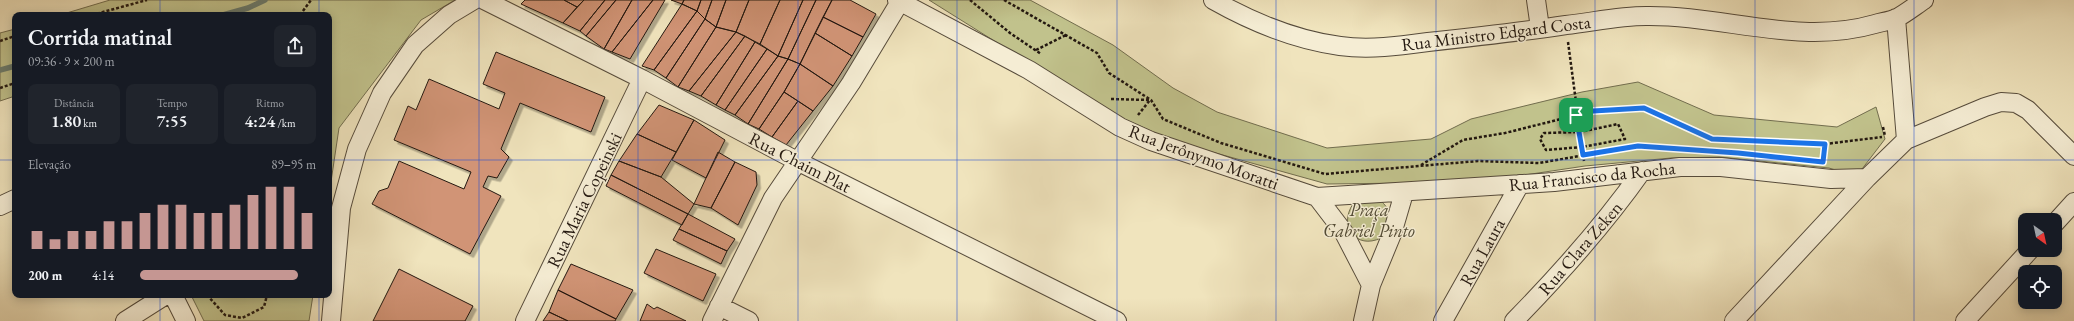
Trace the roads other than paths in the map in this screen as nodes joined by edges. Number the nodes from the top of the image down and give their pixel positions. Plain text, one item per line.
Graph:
1 (474, 0) edge
2 (484, 0) edge
3 (1213, 0) edge
4 (1536, 0) edge
5 (1924, 0) edge
6 (899, 1) edge
7 (1896, 18) junction
8 (1540, 28) junction
9 (642, 79) junction
10 (1906, 140) junction
11 (2074, 156) edge
12 (797, 161) junction
13 (1642, 171) junction
14 (1867, 178) junction
15 (1520, 184) junction
16 (1404, 193) junction
17 (1317, 197) junction
18 (12, 200) edge
19 (2074, 202) edge
20 (0, 206) edge
21 (2062, 215) edge
22 (2024, 257) edge
23 (1371, 284) junction
24 (161, 298) edge
25 (174, 298) edge
26 (716, 314) edge
27 (125, 321) edge
28 (186, 321) edge
29 (331, 321) edge
30 (525, 321) edge
31 (749, 321) edge
32 (1117, 321) edge
33 (1363, 321) edge
34 (1443, 321) edge
35 (1514, 321) edge
36 (1734, 321) edge
37 (1965, 321) edge

1 - 29 street
2 - 9 street, Rua Chaim Plat
3 - 8 street, Rua Ministro Edgard Costa
4 - 8 street
5 - 7 street, Rua Ministro Edgard Costa
6 - 12 street
6 - 17 street, Rua Jerônymo Moratti
7 - 8 street, Rua Ministro Edgard Costa
7 - 10 street
9 - 12 street, Rua Chaim Plat
9 - 30 street, Rua Maria Copeinski
10 - 11 street
10 - 14 street
12 - 26 street
12 - 32 street, Rua Chaim Plat
13 - 14 street, Rua Francisco da Rocha
13 - 15 street, Rua Francisco da Rocha
13 - 35 street, Rua Clara Zeken
14 - 36 street
15 - 16 street, Rua Francisco da Rocha
15 - 34 street, Rua Laura
16 - 17 street, Rua Francisco da Rocha
16 - 23 street
17 - 23 street
18 - 20 street
19 - 21 street
22 - 37 street
23 - 33 street
24 - 27 street
25 - 28 street
26 - 31 street

